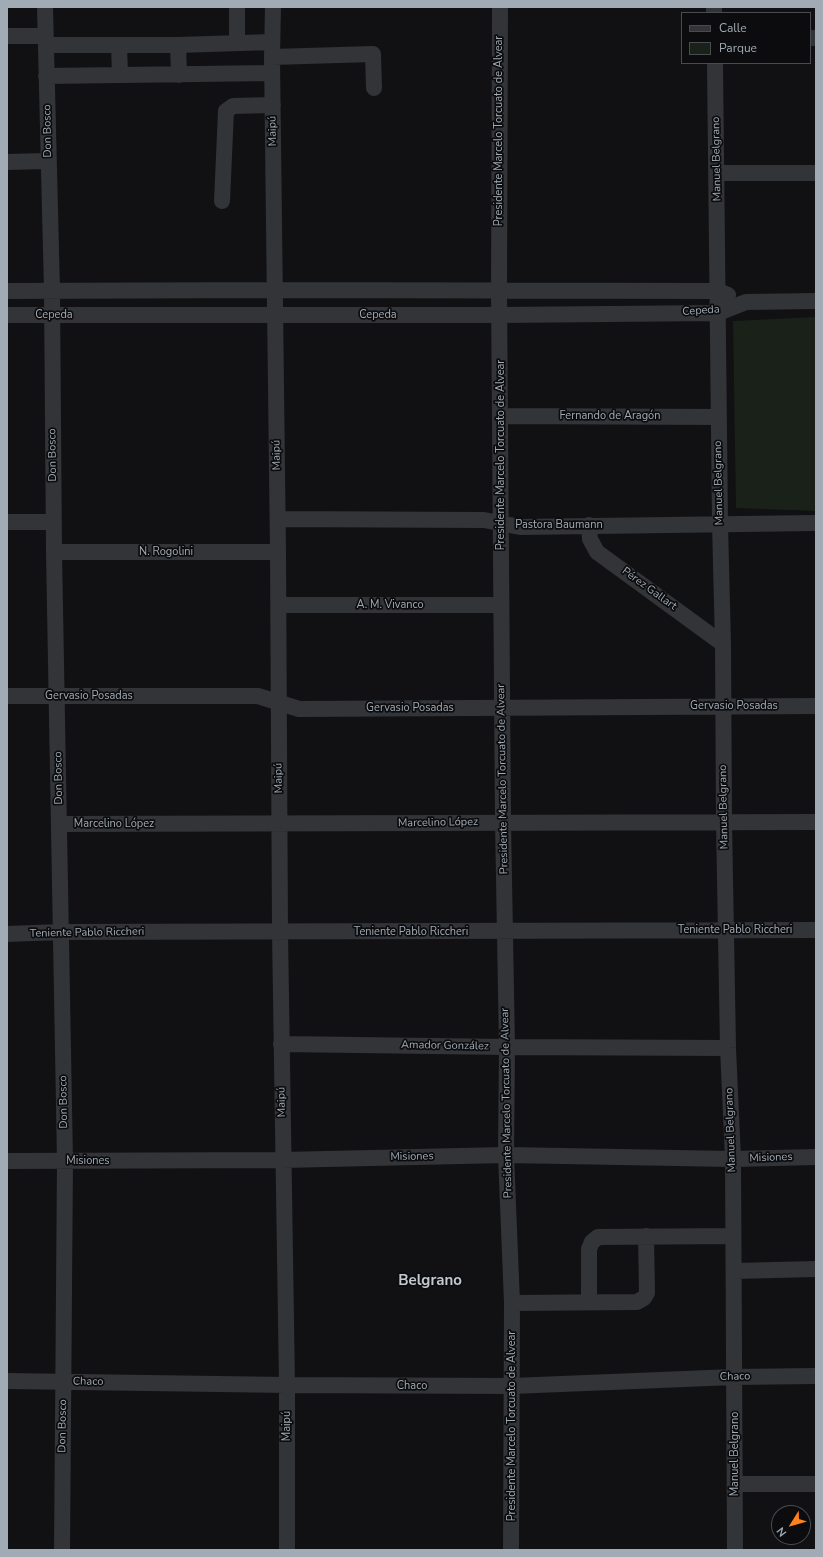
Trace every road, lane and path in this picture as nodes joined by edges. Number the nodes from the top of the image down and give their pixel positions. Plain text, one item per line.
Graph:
1 (45, 7) edge
2 (236, 7) edge
3 (273, 7) edge
4 (500, 7) edge
5 (7, 36) edge
6 (45, 40) junction
7 (237, 42) junction
8 (119, 45) junction
9 (178, 45) junction
10 (272, 49) junction
11 (715, 64) edge
12 (272, 73) junction
13 (120, 75) junction
14 (179, 75) junction
15 (46, 76) junction
16 (374, 88) dead end
17 (273, 106) junction
18 (48, 161) junction
19 (7, 162) edge
20 (717, 173) junction
21 (816, 173) edge
22 (222, 201) dead end
23 (275, 290) junction
24 (7, 291) edge
25 (52, 291) junction
26 (718, 291) junction
27 (499, 292) junction
28 (816, 301) edge
29 (746, 302) junction
30 (718, 313) junction
31 (7, 315) edge
32 (52, 315) junction
33 (276, 315) junction
34 (500, 315) junction
35 (501, 416) junction
36 (718, 417) junction
37 (278, 519) junction
38 (7, 522) edge
39 (53, 522) junction
40 (816, 523) edge
41 (501, 524) junction
42 (720, 524) junction
43 (589, 525) junction
44 (54, 552) junction
45 (278, 552) junction
46 (279, 604) junction
47 (501, 605) junction
48 (724, 644) junction
49 (7, 696) edge
50 (57, 696) junction
51 (278, 703) junction
52 (723, 706) junction
53 (816, 706) edge
54 (502, 708) junction
55 (503, 822) junction
56 (724, 822) junction
57 (816, 822) edge
58 (60, 824) junction
59 (280, 824) junction
60 (727, 930) junction
61 (816, 930) edge
62 (505, 931) junction
63 (60, 932) junction
64 (280, 932) junction
65 (7, 934) edge
66 (281, 1044) junction
67 (507, 1047) junction
68 (728, 1048) junction
69 (506, 1155) junction
70 (816, 1157) edge
71 (733, 1159) junction
72 (282, 1160) junction
73 (7, 1161) edge
74 (65, 1161) junction
75 (646, 1236) junction
76 (733, 1236) junction
77 (816, 1269) edge
78 (734, 1271) junction
79 (589, 1302) junction
80 (512, 1303) junction
81 (816, 1376) edge
82 (734, 1377) junction
83 (7, 1381) edge
84 (64, 1381) junction
85 (287, 1385) junction
86 (512, 1386) junction
87 (736, 1484) junction
88 (816, 1484) edge
89 (62, 1550) edge
90 (287, 1550) edge
91 (510, 1550) edge
92 (735, 1550) edge

1 - 6 street, Don Bosco
2 - 7 street
3 - 10 street, Maipú
4 - 27 street, Presidente Marcelo Torcuato de Alvear
5 - 6 street
6 - 8 street
6 - 15 street, Don Bosco
7 - 9 street
7 - 10 street
8 - 9 street
8 - 13 street
9 - 14 street
10 - 12 street, Maipú
10 - 16 street
11 - 20 street, Manuel Belgrano
12 - 14 street
12 - 17 street, Maipú
13 - 14 street
13 - 15 street
15 - 18 street, Don Bosco
17 - 22 street
17 - 23 street, Maipú
18 - 19 street
18 - 25 street, Don Bosco
20 - 21 street
20 - 26 street, Manuel Belgrano
23 - 25 street, Cepeda
23 - 27 street, Cepeda
23 - 33 street, Maipú
24 - 25 street, Cepeda
25 - 32 street, Don Bosco
26 - 27 street, Cepeda
26 - 29 street, Cepeda
26 - 30 street, Manuel Belgrano
27 - 34 street, Presidente Marcelo Torcuato de Alvear
28 - 29 street, Cepeda
29 - 30 street, Cepeda
30 - 34 street, Cepeda
30 - 36 street, Manuel Belgrano
31 - 32 street, Cepeda
32 - 33 street, Cepeda
32 - 39 street, Don Bosco
33 - 34 street, Cepeda
33 - 37 street, Maipú
34 - 35 street, Presidente Marcelo Torcuato de Alvear
35 - 36 street, Fernando de Aragón
35 - 41 street, Presidente Marcelo Torcuato de Alvear
36 - 42 street, Manuel Belgrano
37 - 41 street, Pastora Baumann
37 - 45 street, Maipú
38 - 39 street
39 - 44 street, Don Bosco
40 - 42 street, Pastora Baumann
41 - 43 street, Pastora Baumann
41 - 47 street, Presidente Marcelo Torcuato de Alvear
42 - 43 street, Pastora Baumann
42 - 48 street, Manuel Belgrano
43 - 48 street, Pérez Gallart
44 - 45 street, N. Rogolini
44 - 50 street, Don Bosco
45 - 46 street, Maipú
46 - 47 street, A. M. Vivanco
46 - 51 street, Maipú
47 - 54 street, Presidente Marcelo Torcuato de Alvear
48 - 52 street, Manuel Belgrano
49 - 50 street, Gervasio Posadas
50 - 51 street, Gervasio Posadas
50 - 58 street, Don Bosco
51 - 54 street, Gervasio Posadas
51 - 59 street, Maipú
52 - 53 street, Gervasio Posadas
52 - 54 street, Gervasio Posadas
52 - 56 street, Manuel Belgrano
54 - 55 street, Presidente Marcelo Torcuato de Alvear
55 - 56 street, Marcelino López
55 - 59 street, Marcelino López
55 - 62 street, Presidente Marcelo Torcuato de Alvear
56 - 57 street, Marcelino López
56 - 60 street, Manuel Belgrano
58 - 59 street, Marcelino López
58 - 63 street, Don Bosco
59 - 64 street, Maipú
60 - 61 street, Teniente Pablo Riccheri
60 - 62 street, Teniente Pablo Riccheri
60 - 68 street, Manuel Belgrano
62 - 64 street, Teniente Pablo Riccheri
62 - 67 street, Presidente Marcelo Torcuato de Alvear
63 - 64 street, Teniente Pablo Riccheri
63 - 65 street, Teniente Pablo Riccheri
63 - 74 street, Don Bosco
64 - 66 street, Maipú
66 - 67 street, Amador González
66 - 72 street, Maipú
67 - 68 street, Amador González
67 - 69 street, Presidente Marcelo Torcuato de Alvear
68 - 71 street, Manuel Belgrano
69 - 71 street, Misiones
69 - 72 street, Misiones
69 - 80 street, Presidente Marcelo Torcuato de Alvear
70 - 71 street, Misiones
71 - 76 street, Manuel Belgrano
72 - 74 street, Misiones
72 - 85 street, Maipú
73 - 74 street, Misiones
74 - 84 street, Don Bosco
75 - 76 street
75 - 79 street
75 - 79 street
76 - 78 street, Manuel Belgrano
77 - 78 street
78 - 82 street, Manuel Belgrano
79 - 80 street
80 - 86 street, Presidente Marcelo Torcuato de Alvear
81 - 82 street, Chaco
82 - 86 street, Chaco
82 - 87 street, Manuel Belgrano
83 - 84 street, Chaco
84 - 85 street, Chaco
84 - 89 street, Don Bosco
85 - 86 street, Chaco
85 - 90 street, Maipú
86 - 91 street, Presidente Marcelo Torcuato de Alvear
87 - 88 street
87 - 92 street, Manuel Belgrano

